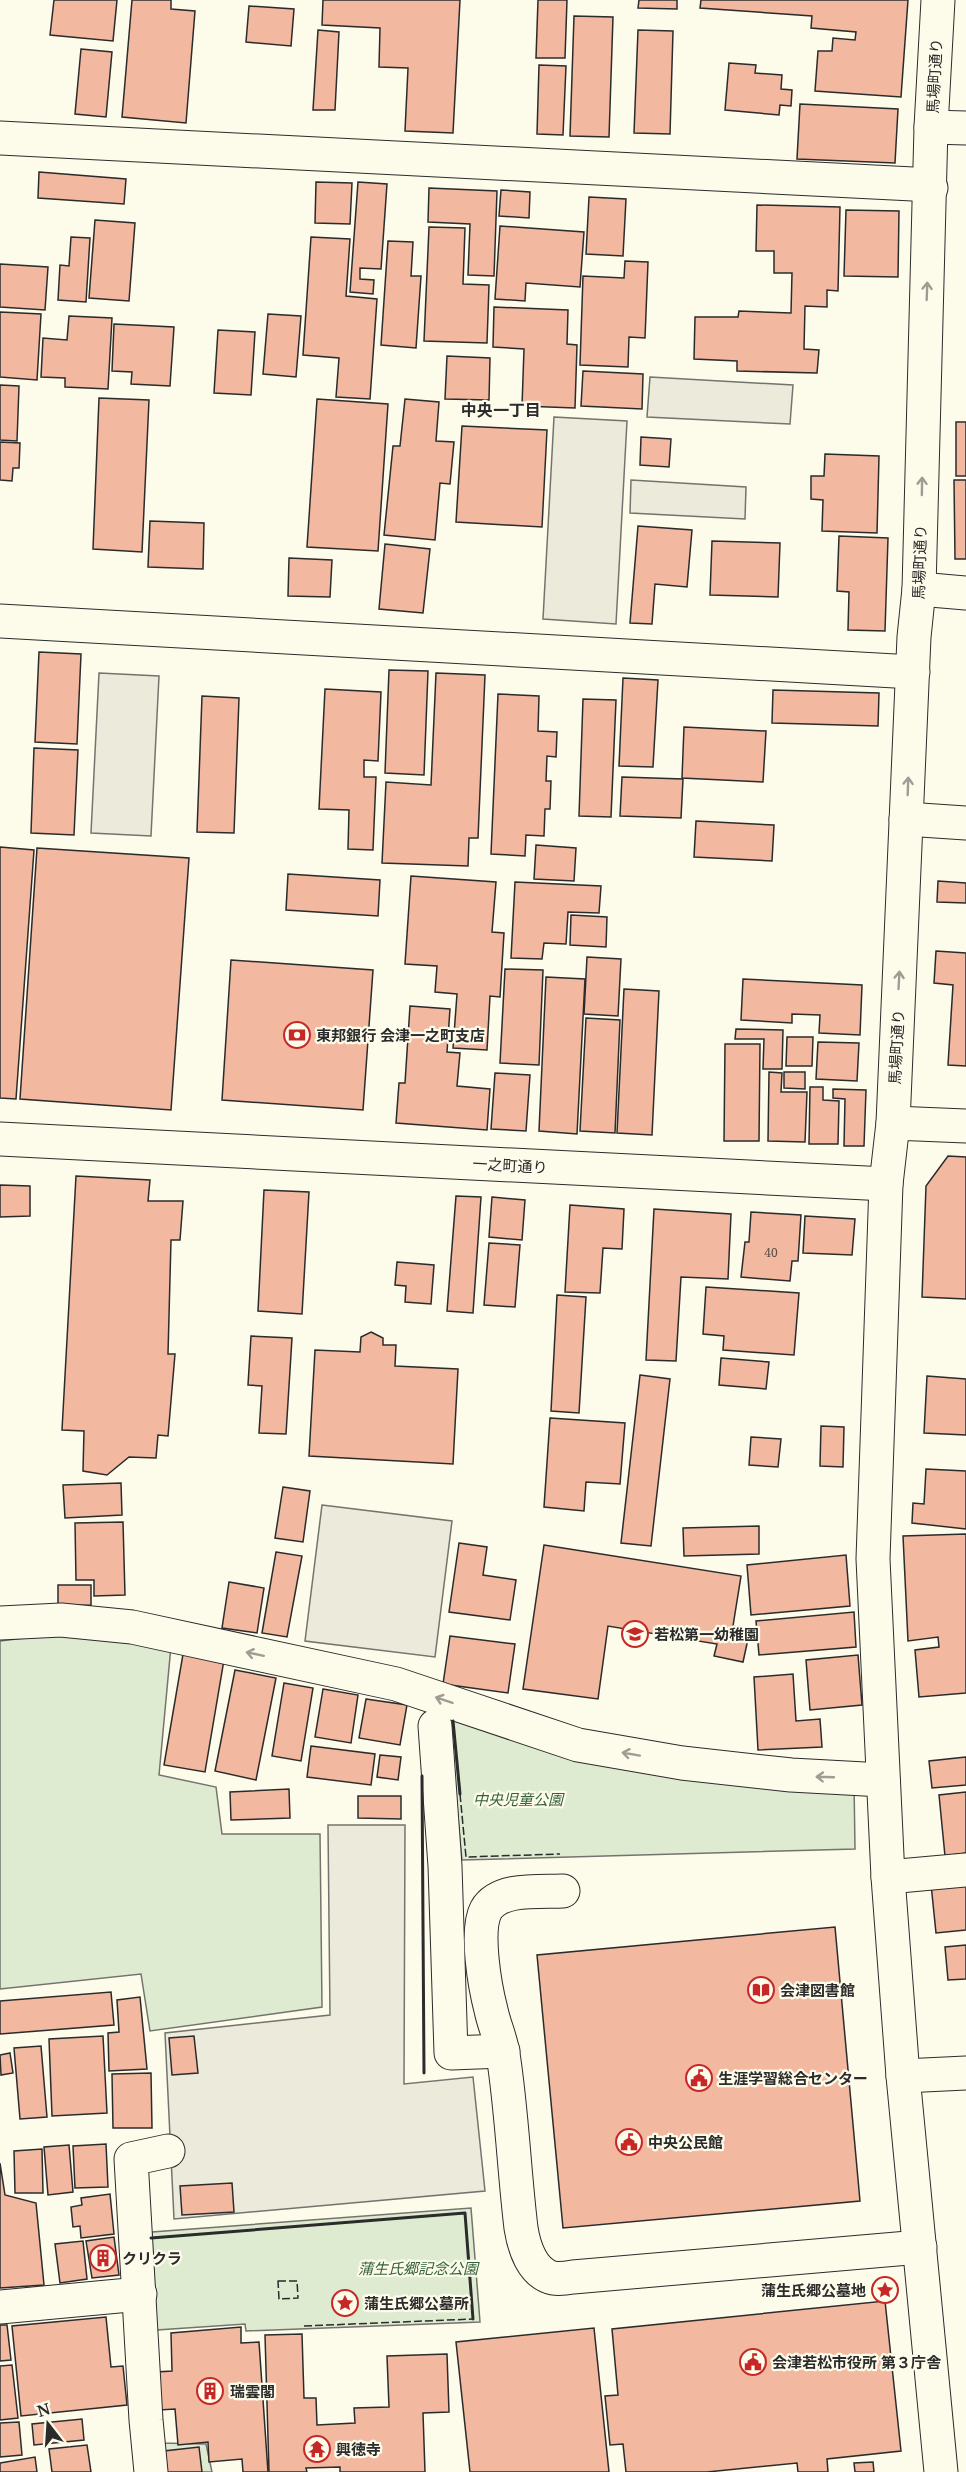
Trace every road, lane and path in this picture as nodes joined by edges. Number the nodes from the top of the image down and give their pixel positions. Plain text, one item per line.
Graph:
1 (938, 0) edge
2 (931, 127) junction
3 (966, 128) edge
4 (0, 138) edge
5 (931, 188) junction
6 (919, 589) junction
7 (966, 593) edge
8 (0, 621) edge
9 (913, 672) junction
10 (906, 819) junction
11 (966, 823) edge
12 (893, 1123) junction
13 (966, 1126) edge
14 (0, 1139) edge
15 (886, 1184) junction
16 (0, 1623) edge
17 (435, 1726) dead end
18 (883, 1780) junction
19 (966, 1870) edge
20 (888, 1877) junction
21 (563, 1891) dead end
22 (503, 2051) junction
23 (966, 2073) edge
24 (903, 2076) junction
25 (168, 2151) dead end
26 (920, 2247) junction
27 (140, 2294) junction
28 (0, 2307) edge
29 (151, 2472) edge
30 (941, 2472) edge

1 - 2 street, 馬場町通り
2 - 3 street
2 - 5 street, 馬場町通り
4 - 5 street
6 -> 5 street, 馬場町通り
6 - 7 street
6 - 9 street, 馬場町通り
8 - 9 street
10 -> 9 street, 馬場町通り
10 - 11 street
12 -> 10 street, 馬場町通り
12 - 13 street
12 - 15 street
14 - 15 street, 一之町通り
15 - 18 street
18 -> 16 street
17 - 22 street
18 - 20 street
19 - 20 street
20 - 24 street
21 - 22 street
22 - 26 street
23 - 24 street
24 - 26 street
25 - 27 street
26 - 30 street
27 - 28 street
27 - 29 street

